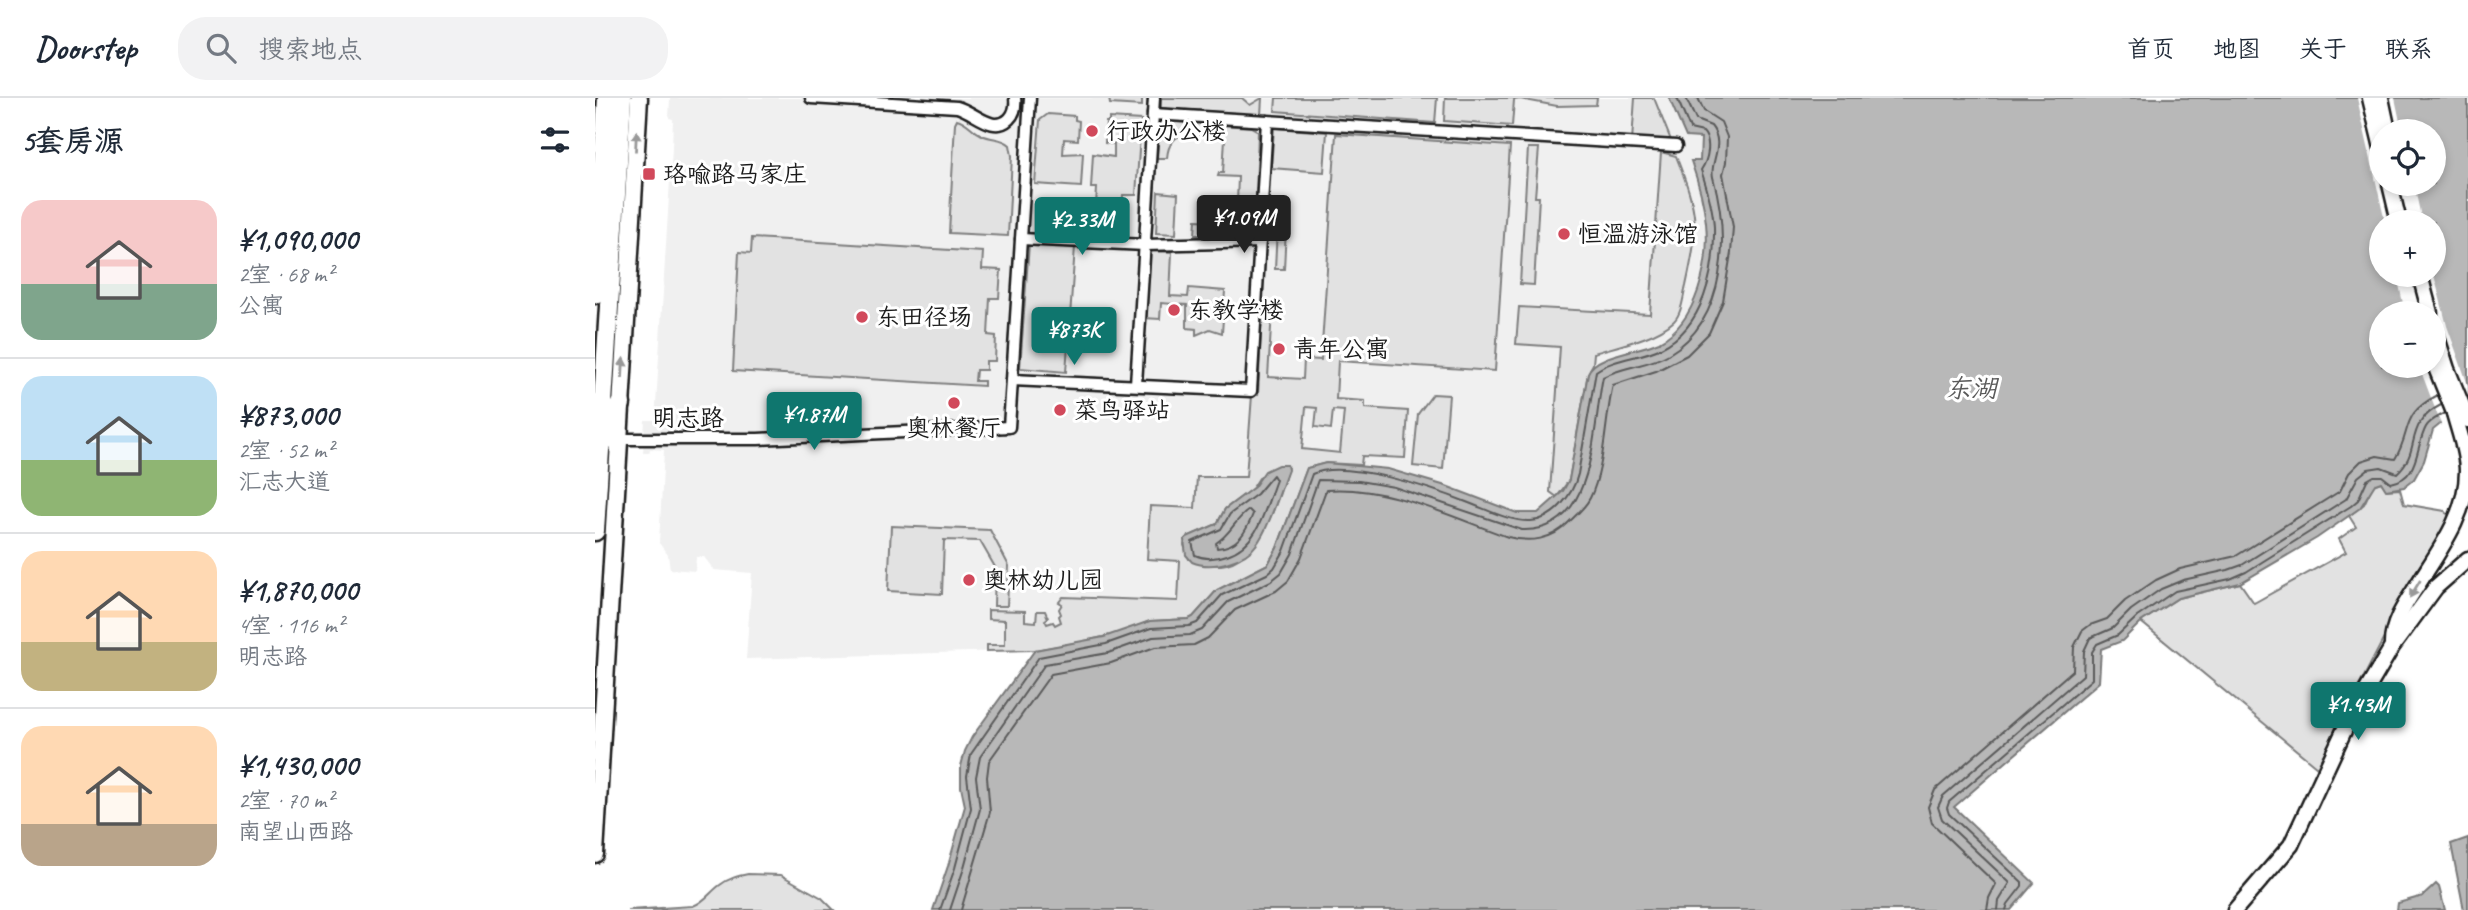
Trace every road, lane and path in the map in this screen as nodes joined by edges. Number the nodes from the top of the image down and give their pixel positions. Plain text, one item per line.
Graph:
1 (607, 98) edge
2 (632, 98) edge
3 (639, 98) edge
4 (811, 98) edge
5 (1015, 98) edge
6 (1030, 98) edge
7 (1154, 98) edge
8 (2370, 98) edge
9 (2381, 98) edge
10 (616, 111) edge
11 (1153, 114) junction
12 (2375, 119) edge
13 (2385, 119) edge
14 (1007, 121) junction
15 (1267, 121) junction
16 (1027, 142) junction
17 (595, 145) edge
18 (1676, 146) dead end
19 (1021, 239) junction
20 (1260, 242) junction
21 (1145, 245) junction
22 (595, 294) edge
23 (2446, 366) edge
24 (2440, 378) edge
25 (1011, 380) junction
26 (1136, 384) junction
27 (621, 404) junction
28 (2453, 413) junction
29 (2468, 420) edge
30 (618, 439) junction
31 (2468, 441) edge
32 (600, 453) junction
33 (595, 531) edge
34 (2468, 559) edge
35 (2392, 647) junction
36 (600, 656) edge
37 (595, 854) edge
38 (2235, 910) edge

1 - 10 highway
2 - 10 highway
27 -> 3 main road
4 - 14 street
5 - 14 street
6 - 16 street
7 - 11 street
8 - 12 main road
9 - 13 main road
10 - 17 highway
10 - 22 highway
10 - 32 highway
11 - 15 street
11 - 21 street
14 - 16 street
15 - 18 street
15 - 20 street
16 - 19 street
19 - 21 street
19 - 25 street
20 - 21 street
20 - 26 street
21 - 26 street
23 - 29 main road
24 - 28 main road
25 - 26 street
25 - 30 street, 明志路
27 - 30 main road
27 - 32 highway
28 - 31 main road
28 -> 35 main road
30 - 36 main road
32 - 33 highway
34 - 35 main road
35 - 38 main road
36 - 37 main road

